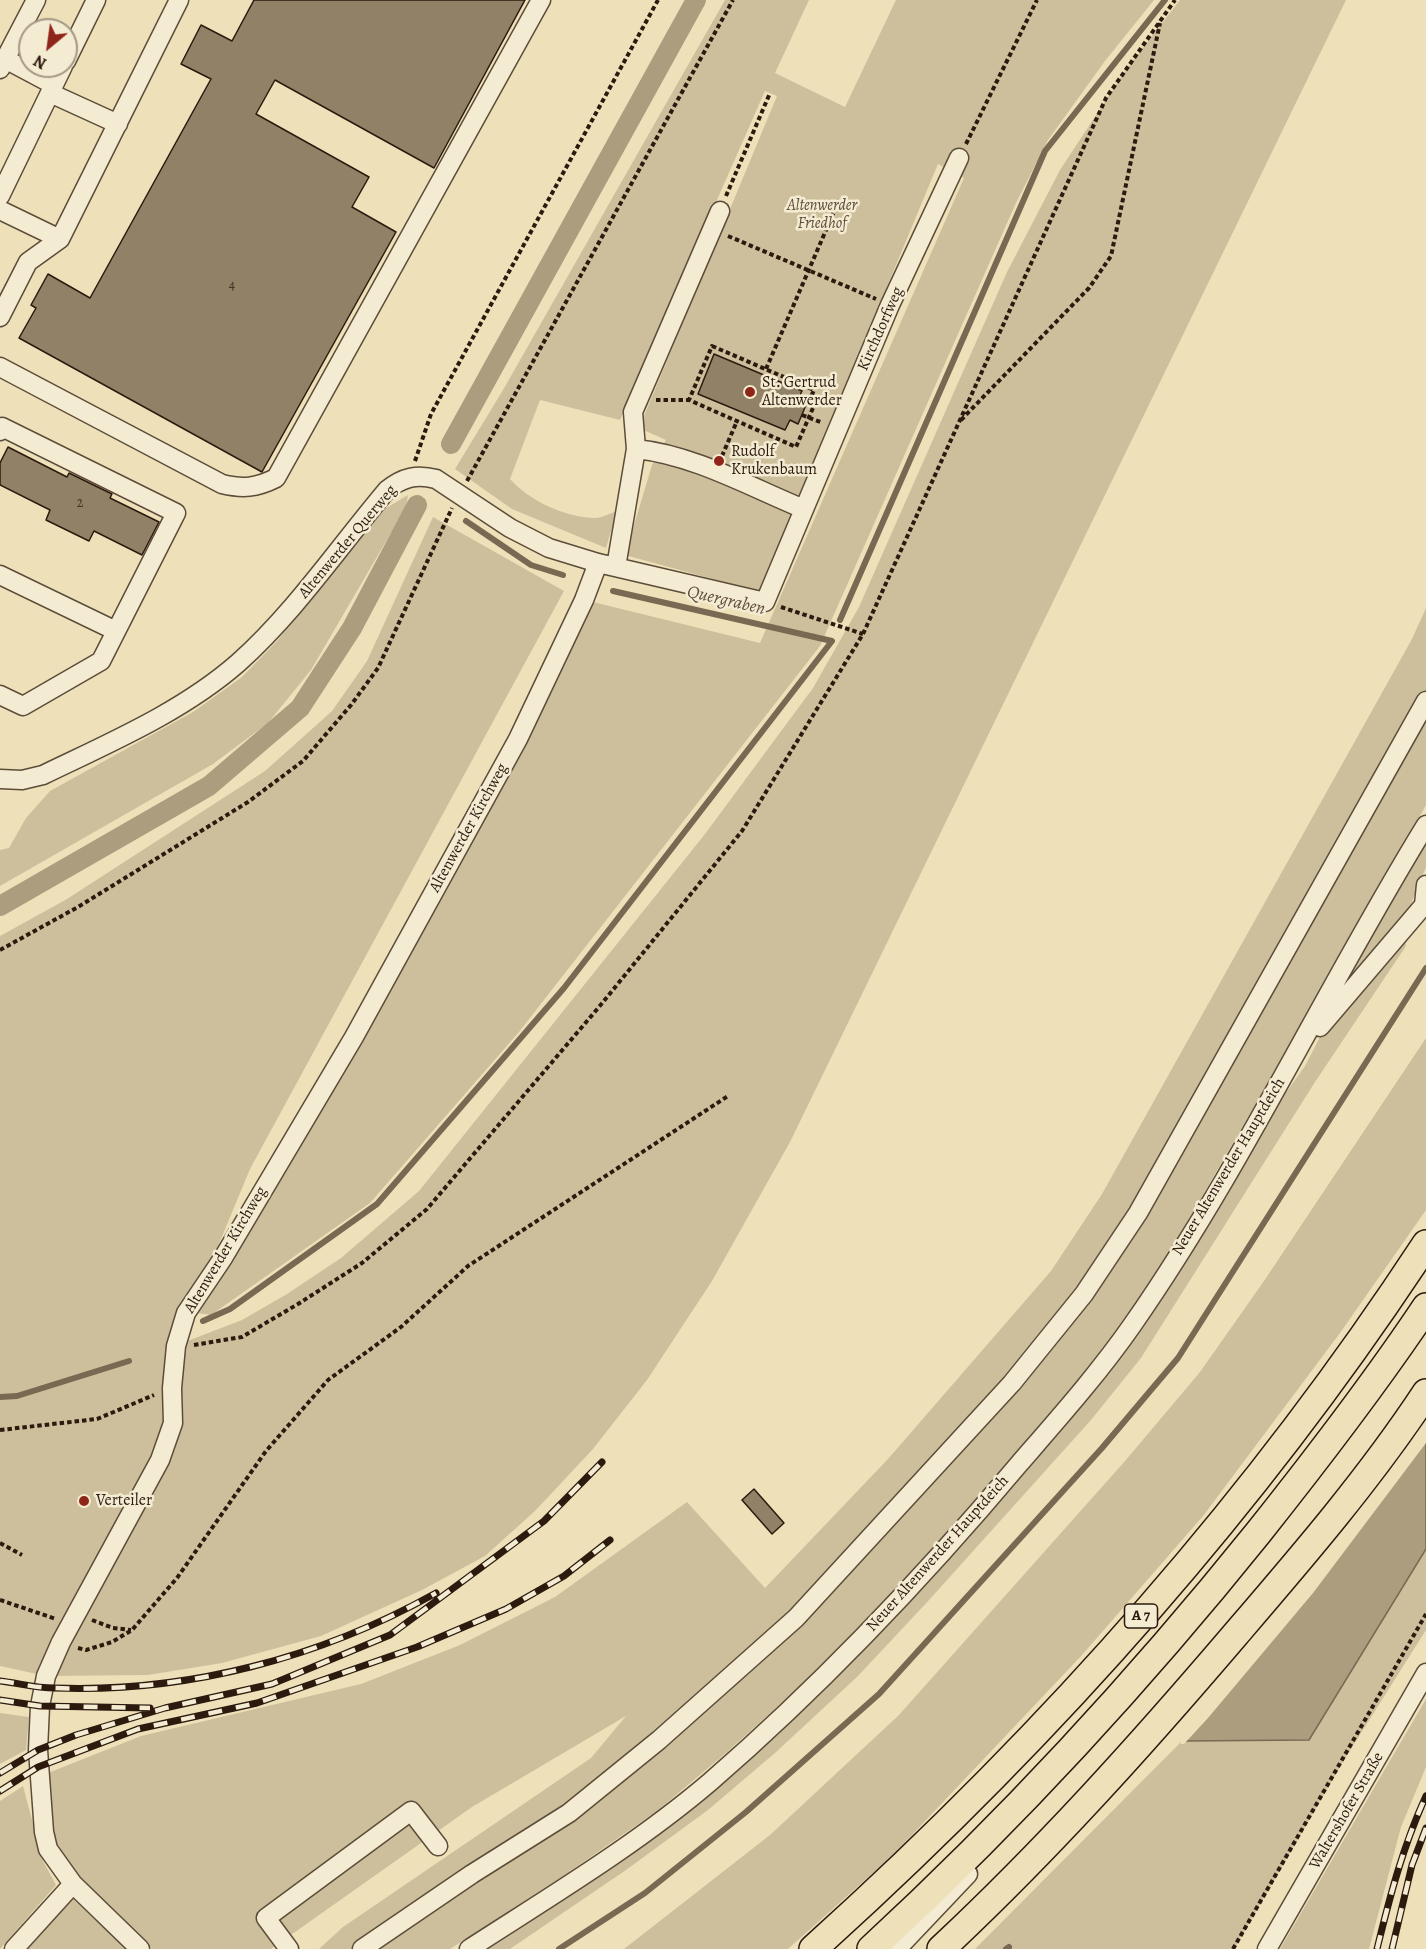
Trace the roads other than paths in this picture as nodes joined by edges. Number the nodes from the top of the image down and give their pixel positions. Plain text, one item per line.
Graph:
1 (36, 0) edge
2 (96, 0) edge
3 (179, 0) edge
4 (541, 0) edge
5 (78, 37) edge
6 (3, 64) edge
7 (57, 78) edge
8 (52, 89) junction
9 (118, 124) junction
10 (959, 158) road end
11 (0, 196) edge
12 (0, 210) edge
13 (720, 211) road end
14 (60, 239) junction
15 (0, 316) edge
16 (0, 367) edge
17 (0, 431) edge
18 (636, 449) junction
19 (804, 509) junction
20 (607, 565) junction
21 (0, 575) edge
22 (765, 602) joint
23 (116, 631) junction
24 (0, 695) edge
25 (1426, 701) edge
26 (0, 779) edge
27 (1426, 825) edge
28 (1426, 885) edge
29 (1425, 905) edge
30 (1296, 1056) junction
31 (1426, 1245) edge
32 (1426, 1307) edge
33 (1426, 1322) edge
34 (1426, 1393) edge
35 (1426, 1673) edge
36 (438, 1846) dead end
37 (73, 1884) junction
38 (14, 1949) edge
39 (140, 1949) edge
40 (289, 1949) edge
41 (362, 1949) edge
42 (469, 1949) edge
43 (813, 1949) edge
44 (871, 1949) edge
45 (897, 1949) edge
46 (941, 1949) edge
47 (1267, 1949) edge

1 - 6 street
2 - 5 street
3 - 9 street
4 - 16 street
6 - 8 street
7 - 8 street
8 - 9 street
8 - 11 street
9 - 14 street
10 - 19 street, Kirchdorfweg
12 - 14 street
13 - 18 street, Altenwerder Kirchweg
14 - 15 street
17 - 23 street
18 - 19 street
18 - 20 street, Altenwerder Kirchweg
19 - 22 street, Kirchdorfweg
20 - 22 street, Altenwerder Querweg
20 - 26 street, Altenwerder Querweg
20 - 37 street, Altenwerder Kirchweg
21 - 23 street
23 - 24 street
25 - 41 street
27 - 30 street, Neuer Altenwerder Hauptdeich
28 - 29 street, Neuer Altenwerder Hauptdeich
29 - 30 street, Neuer Altenwerder Hauptdeich
30 - 42 street, Neuer Altenwerder Hauptdeich
31 - 43 highway, A 7
32 - 44 highway, A 7
33 - 45 street
34 - 46 highway
35 - 47 street, Waltershofer Straße
36 - 40 street
37 - 38 street
37 - 39 street, Altenwerder Kirchweg

